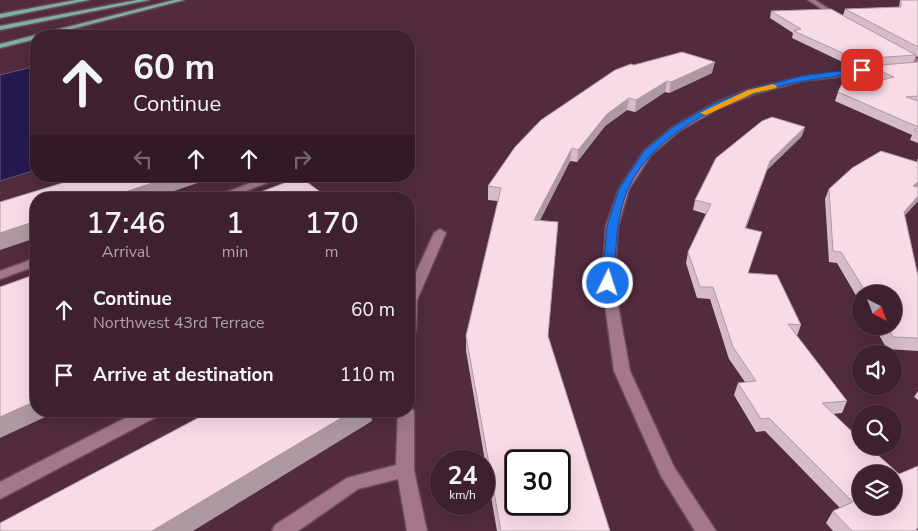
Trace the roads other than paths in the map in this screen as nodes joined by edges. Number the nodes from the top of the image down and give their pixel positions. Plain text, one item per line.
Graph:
1 (46, 0) edge
2 (86, 0) edge
3 (146, 0) edge
4 (181, 0) edge
5 (811, 0) edge
6 (36, 2) dead end
7 (0, 16) edge
8 (847, 23) edge
9 (0, 28) edge
10 (61, 30) edge
11 (30, 38) edge
12 (0, 46) edge
13 (894, 49) edge
14 (918, 62) edge
15 (918, 67) edge
16 (909, 68) edge
17 (890, 69) edge
18 (260, 182) edge
19 (233, 192) edge
20 (440, 233) dead end
21 (30, 264) edge
22 (0, 275) edge
23 (415, 287) edge
24 (142, 417) edge
25 (406, 417) edge
26 (405, 470) junction
27 (0, 491) edge
28 (282, 531) edge
29 (417, 531) edge
30 (706, 531) edge

1 - 6 main road
2 - 7 main road
3 - 9 main road
4 - 10 main road
5 - 8 street
11 - 12 main road
13 - 14 street
15 - 16 street
17 - 30 street
18 - 19 street
20 - 23 street
21 - 22 street
24 - 27 street
25 - 26 street
26 - 28 street
26 - 29 street

